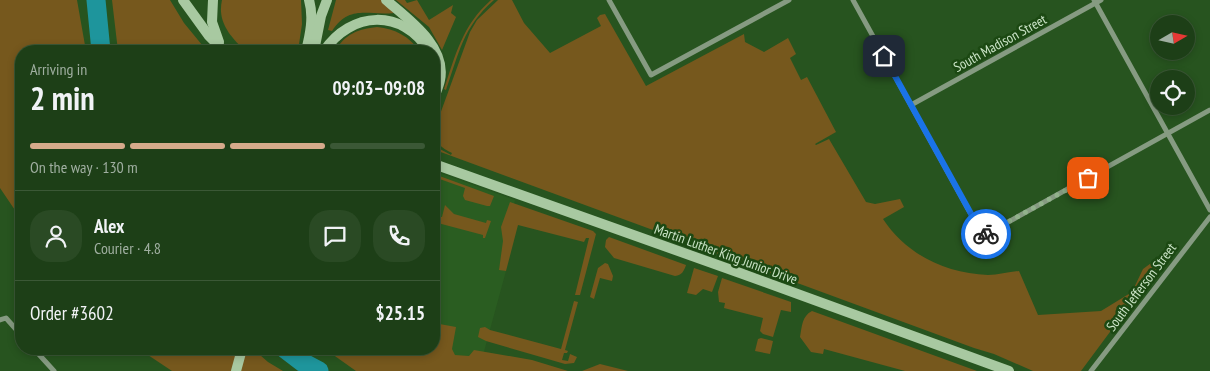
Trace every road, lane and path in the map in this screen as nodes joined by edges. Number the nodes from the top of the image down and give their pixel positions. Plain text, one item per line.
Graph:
1 (183, 0) edge
2 (213, 0) edge
3 (310, 0) edge
4 (327, 0) edge
5 (386, 0) edge
6 (609, 0) edge
7 (790, 0) edge
8 (852, 0) edge
9 (1097, 1) edge
10 (218, 45) edge
11 (220, 45) edge
12 (307, 45) edge
13 (316, 45) edge
14 (329, 45) edge
15 (424, 45) edge
16 (433, 45) edge
17 (440, 67) edge
18 (440, 81) edge
19 (911, 105) junction
20 (1210, 110) edge
21 (1168, 134) junction
22 (440, 166) edge
23 (1210, 210) edge
24 (1210, 216) edge
25 (3, 319) edge
26 (15, 330) edge
27 (39, 355) edge
28 (240, 355) edge
29 (54, 371) edge
30 (236, 371) edge
31 (1009, 371) edge
32 (1092, 371) edge

1 - 10 main road
2 - 11 main road
3 - 12 main road
4 - 13 main road
5 - 16 main road
6 - 7 street
8 - 19 street
9 - 19 street, South Madison Street
9 - 21 street
14 - 15 main road
17 - 18 main road
19 - 21 street
20 - 21 street
21 - 23 street
22 - 31 main road, Martin Luther King Junior Drive
24 - 32 street, South Jefferson Street
25 - 26 street
27 - 29 street
28 - 30 main road

